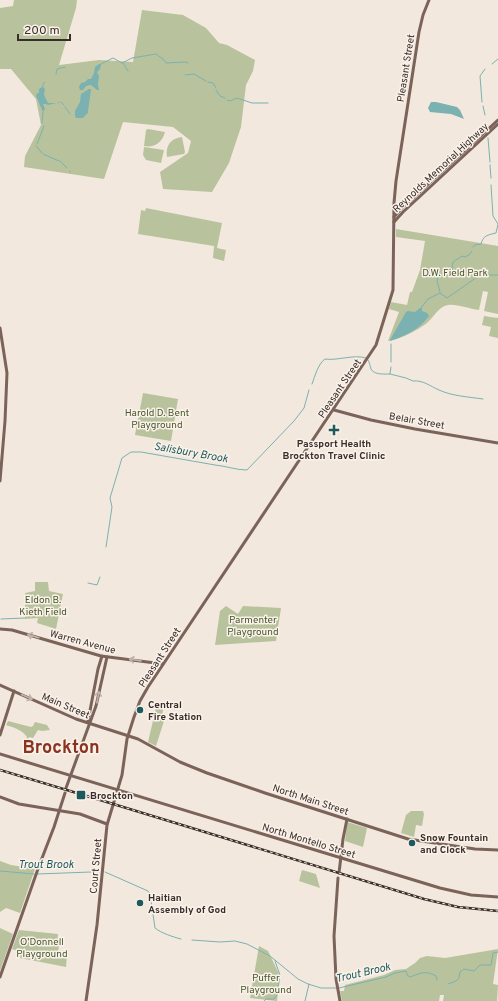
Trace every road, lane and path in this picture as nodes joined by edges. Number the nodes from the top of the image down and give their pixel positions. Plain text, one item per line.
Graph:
1 (429, 0) edge
2 (498, 120) edge
3 (498, 124) edge
4 (394, 202) junction
5 (404, 206) junction
6 (394, 217) junction
7 (394, 222) junction
8 (0, 328) edge
9 (334, 410) junction
10 (498, 443) edge
11 (0, 481) edge
12 (0, 629) edge
13 (102, 656) junction
14 (107, 657) junction
15 (163, 664) junction
16 (99, 667) junction
17 (104, 668) junction
18 (0, 685) edge
19 (14, 692) junction
20 (93, 708) junction
21 (89, 723) junction
22 (128, 735) junction
23 (0, 736) edge
24 (0, 754) edge
25 (70, 776) junction
26 (66, 788) dead end
27 (117, 790) junction
28 (65, 793) dead end
29 (0, 797) edge
30 (59, 810) junction
31 (347, 819) junction
32 (107, 824) junction
33 (498, 850) edge
34 (340, 858) junction
35 (339, 873) dead end
36 (338, 878) dead end
37 (498, 897) edge
38 (0, 977) edge
39 (86, 1001) edge
40 (340, 1001) edge

1 - 4 main road, Pleasant Street
2 - 5 main road, Reynolds Memorial Highway
3 - 7 main road, Reynolds Memorial Highway
4 - 5 main road
4 - 6 main road, Pleasant Street
5 - 6 main road, Reynolds Memorial Highway
6 - 7 main road, Pleasant Street
7 - 9 main road, Pleasant Street
8 - 11 main road
9 - 10 main road, Belair Street
9 - 15 main road, Pleasant Street
13 -> 12 main road, Warren Avenue
13 - 14 main road, Warren Avenue
13 - 16 main road
15 -> 14 main road, Warren Avenue
14 - 17 main road
15 - 22 main road, Pleasant Street
16 - 17 main road
16 - 20 main road
20 -> 17 main road
18 - 19 main road, Main Street
19 -> 21 main road, Main Street
19 - 23 main road
20 - 21 main road
21 - 22 main road, Main Street
21 - 25 main road
22 - 27 main road, Court Street
22 - 31 main road, North Main Street
24 - 25 main road, North Montello Street
25 - 26 main road
25 - 27 main road, North Montello Street
27 - 32 main road, Court Street
27 - 34 main road, North Montello Street
28 - 30 main road
29 - 30 main road
30 - 32 main road
30 - 38 main road
31 - 33 main road, North Main Street
31 - 34 main road
32 - 39 main road, Court Street
34 - 35 main road
34 - 37 main road, North Montello Street
36 - 40 main road

